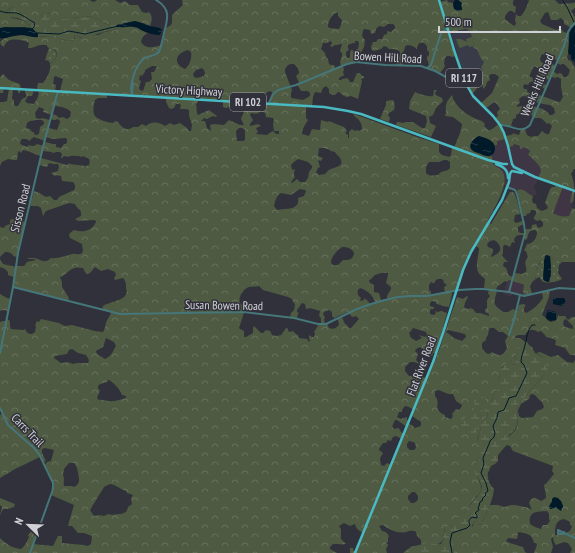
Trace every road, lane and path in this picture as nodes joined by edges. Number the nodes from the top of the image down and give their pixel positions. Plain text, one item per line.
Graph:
1 (156, 0) edge
2 (439, 0) edge
3 (575, 23) edge
4 (448, 28) junction
5 (427, 68) junction
6 (466, 83) junction
7 (0, 88) edge
8 (58, 91) junction
9 (132, 94) junction
10 (269, 103) junction
11 (500, 125) junction
12 (508, 146) junction
13 (488, 160) junction
14 (508, 164) junction
15 (513, 166) junction
16 (506, 170) junction
17 (512, 171) junction
18 (531, 175) junction
19 (507, 187) junction
20 (575, 191) edge
21 (13, 287) junction
22 (575, 289) edge
23 (456, 291) junction
24 (509, 292) junction
25 (520, 295) junction
26 (509, 335) dead end
27 (0, 353) edge
28 (0, 408) edge
29 (564, 532) dead end
30 (575, 538) edge
31 (30, 553) edge
32 (355, 553) edge

1 - 9 street
2 - 4 main road, RI 117
3 - 11 street, Weeks Hill Road
4 - 5 street
4 - 6 main road, RI 117
5 - 6 street, Bowen Hill Road
5 - 10 street, Bowen Hill Road
6 - 11 main road, RI 117
7 - 8 main road, Victory Highway / RI 102
8 - 9 main road, Victory Highway / RI 102
8 - 21 street, Sisson Road
9 - 10 main road, Victory Highway / RI 102
10 - 13 main road, Victory Highway / RI 102
11 - 12 main road, RI 117
12 - 14 main road, RI 117
12 - 15 main road
13 - 14 main road, Victory Highway / RI 102
13 - 16 main road, Victory Highway / RI 102
14 - 15 main road, Victory Highway
14 - 16 main road, Flat River Road
15 - 17 main road, Flat River Road
15 - 18 main road
16 - 17 main road, Victory Highway
16 - 19 main road, Flat River Road
17 - 18 main road
17 - 19 main road, Flat River Road
18 - 20 main road
19 - 23 main road, Flat River Road
19 - 24 street
21 - 23 street, Susan Bowen Road
21 - 27 street, Sisson Road
22 - 25 street
23 - 24 street, Susan Bowen Road
23 - 32 main road, Flat River Road
24 - 25 street, Susan Bowen Road
25 - 26 street
28 - 31 street, Carrs Trail
29 - 30 street

